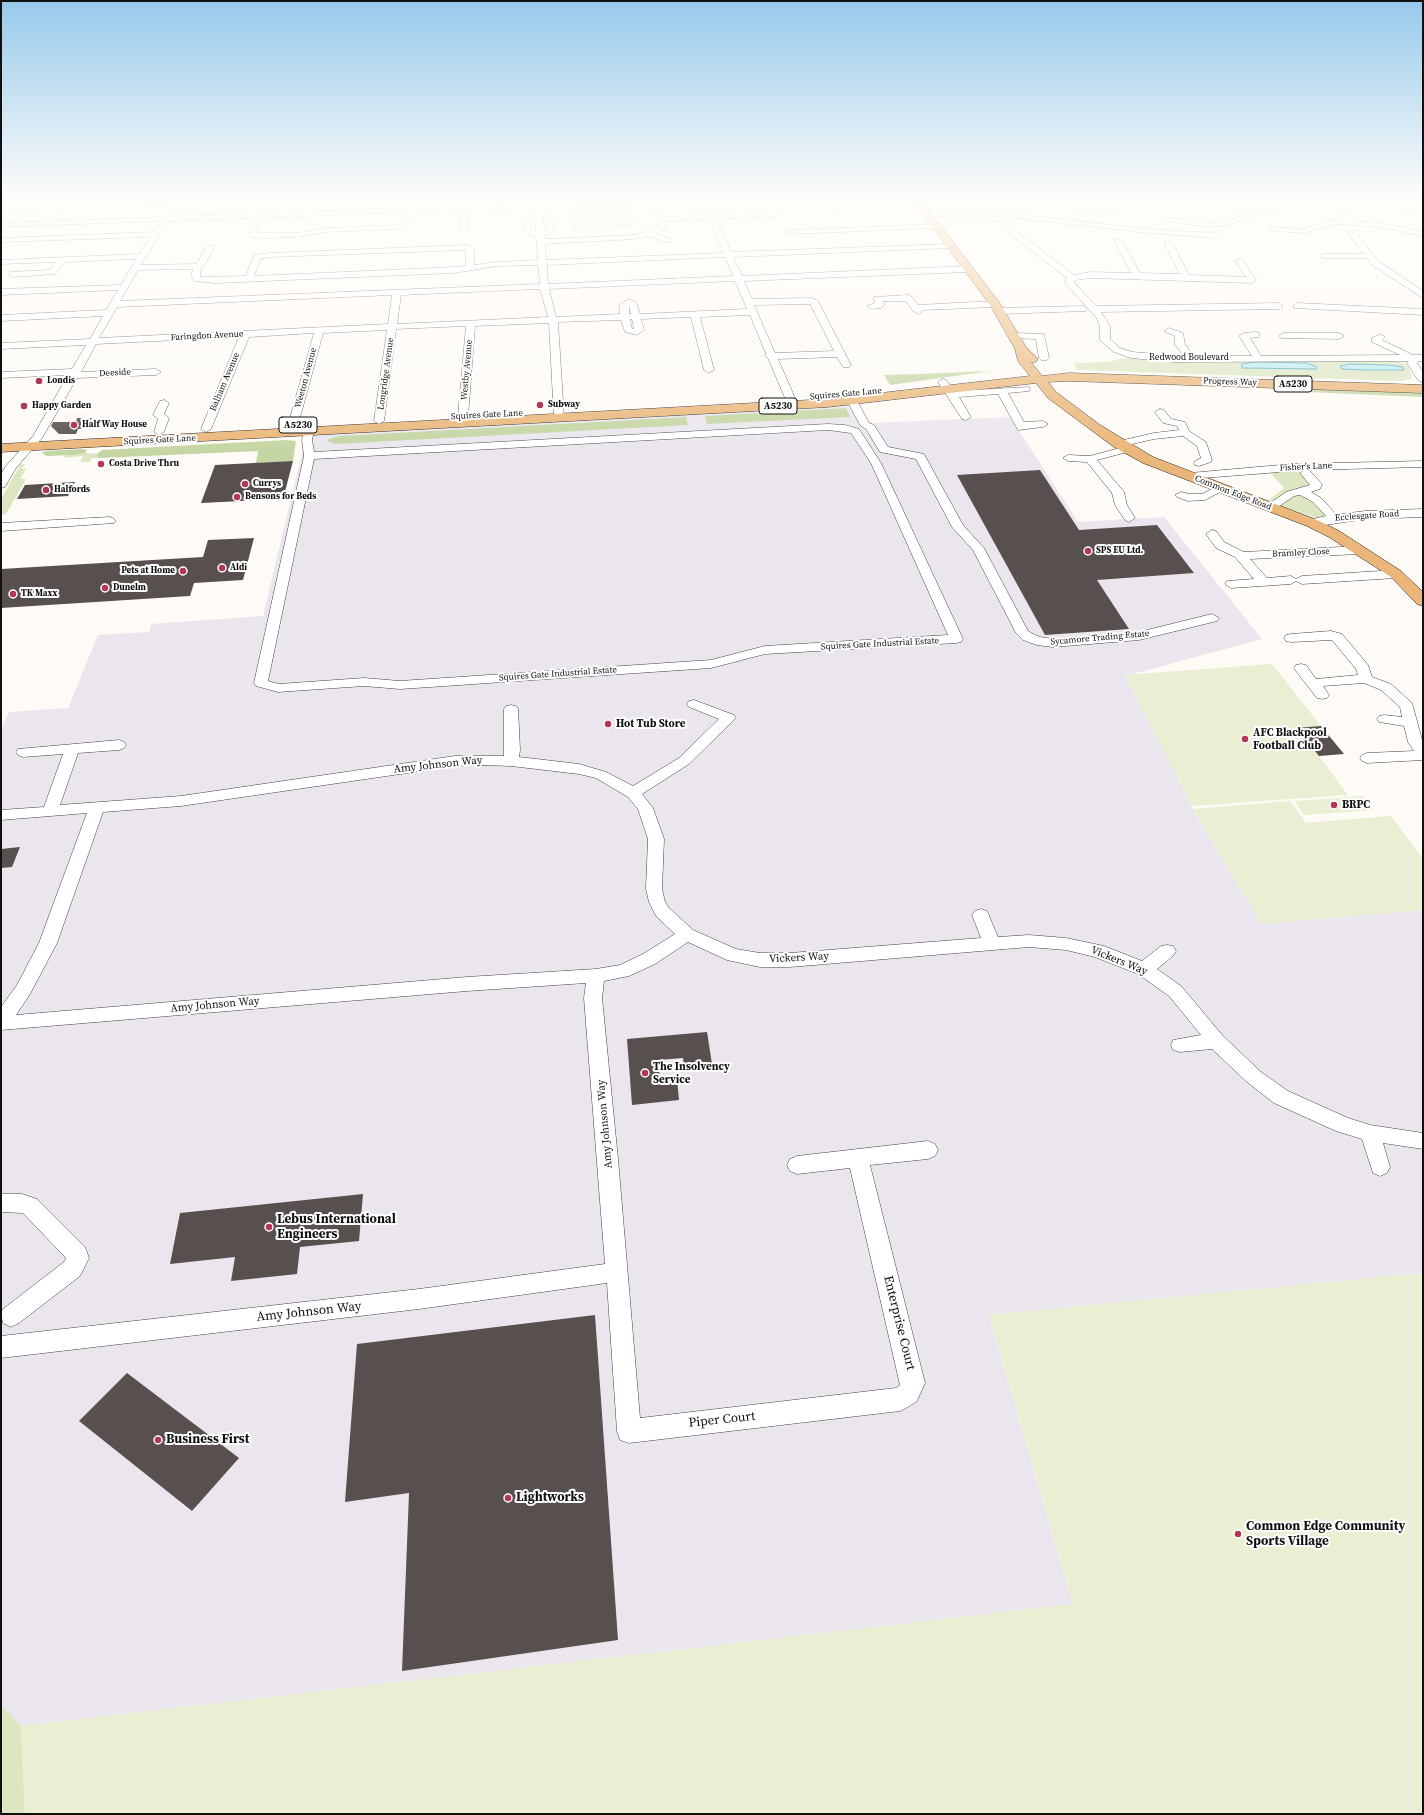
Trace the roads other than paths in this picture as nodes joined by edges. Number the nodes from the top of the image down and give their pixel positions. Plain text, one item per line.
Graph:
1 (572, 286) edge
2 (741, 286) edge
3 (980, 286) edge
4 (1071, 286) edge
5 (1409, 286) edge
6 (124, 287) joint
7 (544, 287) junction
8 (1, 292) edge
9 (397, 293) junction
10 (1423, 295) edge
11 (874, 300) dead end
12 (748, 302) junction
13 (115, 304) junction
14 (1279, 306) dead end
15 (1297, 306) dead end
16 (997, 308) junction
17 (1076, 308) dead end
18 (1095, 309) junction
19 (752, 312) junction
20 (1423, 312) edge
21 (109, 313) junction
22 (695, 314) junction
23 (625, 317) junction
24 (636, 317) junction
25 (1, 318) edge
26 (553, 320) junction
27 (472, 323) junction
28 (393, 327) junction
29 (319, 331) junction
30 (1169, 331) dead end
31 (1233, 333) dead end
32 (1190, 334) dead end
33 (1256, 334) dead end
34 (245, 335) junction
35 (1180, 335) junction
36 (1014, 336) junction
37 (1244, 336) junction
38 (1284, 336) dead end
39 (1308, 336) junction
40 (1339, 336) dead end
41 (1362, 339) dead end
42 (93, 342) junction
43 (1, 346) edge
44 (840, 354) junction
45 (1023, 355) junction
46 (770, 356) junction
47 (1044, 358) dead end
48 (1258, 358) junction
49 (1325, 358) junction
50 (1191, 359) junction
51 (1418, 359) edge
52 (1423, 364) edge
53 (846, 365) dead end
54 (709, 370) dead end
55 (75, 373) junction
56 (1040, 375) junction
57 (1, 376) edge
58 (1135, 378) junction
59 (1423, 380) edge
60 (151, 383) dead end
61 (997, 383) junction
62 (1423, 384) edge
63 (948, 388) junction
64 (1025, 389) dead end
65 (1423, 389) edge
66 (1054, 392) junction
67 (850, 398) junction
68 (791, 402) junction
69 (164, 403) dead end
70 (1160, 412) dead end
71 (559, 415) junction
72 (49, 416) junction
73 (463, 416) junction
74 (966, 418) dead end
75 (380, 421) junction
76 (1043, 424) dead end
77 (293, 425) junction
78 (1185, 426) junction
79 (316, 428) junction
80 (206, 429) junction
81 (159, 432) junction
82 (1, 439) edge
83 (19, 444) edge
84 (1123, 446) junction
85 (1205, 451) junction
86 (1218, 453) dead end
87 (309, 456) junction
88 (1068, 458) dead end
89 (1090, 459) junction
90 (1199, 463) dead end
91 (1, 464) edge
92 (1423, 464) edge
93 (1306, 473) dead end
94 (1190, 476) junction
95 (1, 485) edge
96 (1220, 488) junction
97 (1302, 492) junction
98 (1185, 499) dead end
99 (1271, 507) junction
100 (1423, 513) edge
101 (1330, 514) dead end
102 (1129, 518) dead end
103 (110, 521) dead end
104 (1312, 524) junction
105 (1, 527) edge
106 (22, 527) junction
107 (1, 531) edge
108 (1212, 534) dead end
109 (1360, 550) junction
110 (1241, 556) junction
111 (1396, 574) junction
112 (1264, 582) junction
113 (1231, 584) dead end
114 (1418, 591) edge
115 (1423, 601) edge
116 (1212, 618) dead end
117 (1291, 638) dead end
118 (1301, 668) dead end
119 (1366, 679) junction
120 (1313, 684) junction
121 (1322, 695) dead end
122 (694, 704) dead end
123 (511, 709) dead end
124 (1384, 719) dead end
125 (1411, 723) junction
126 (118, 745) dead end
127 (72, 749) junction
128 (23, 752) dead end
129 (1423, 754) edge
130 (1367, 758) dead end
131 (511, 761) junction
132 (633, 794) junction
133 (98, 808) junction
134 (50, 811) junction
135 (1, 815) edge
136 (981, 914) dead end
137 (672, 922) joint
138 (687, 934) junction
139 (991, 943) junction
140 (1168, 951) dead end
141 (1144, 969) junction
142 (596, 976) junction
143 (1, 1022) edge
144 (1216, 1041) junction
145 (1180, 1045) dead end
146 (1370, 1133) junction
147 (1423, 1141) edge
148 (928, 1150) dead end
149 (858, 1158) junction
150 (797, 1165) dead end
151 (1380, 1167) dead end
152 (1, 1203) edge
153 (617, 1272) junction
154 (11, 1316) dead end
155 (1, 1347) edge
156 (815, 1410) joint
157 (629, 1431) joint

1 - 7 street
2 - 12 street
3 - 16 main road, Common Edge Road
4 - 18 street, Redwood Boulevard
5 - 10 street
6 - 8 street
6 - 13 street
7 - 9 street
7 - 26 street
9 - 13 street
9 - 28 street, Longridge Avenue
11 - 16 street
12 - 19 street
12 - 44 street
13 - 21 street
14 - 18 street
15 - 20 street
16 - 17 street
16 - 36 main road, Common Edge Road
18 - 50 street, Redwood Boulevard
19 - 22 street, Faringdon Avenue
19 - 46 street
21 - 25 street
21 - 42 street
22 - 24 street, Faringdon Avenue
22 - 54 street
23 - 24 street, Faringdon Avenue
23 - 24 street
23 - 24 street
23 - 26 street, Faringdon Avenue
26 - 27 street, Faringdon Avenue
26 - 71 street
27 - 28 street, Faringdon Avenue
27 - 73 street, Westby Avenue
28 - 29 street, Faringdon Avenue
28 - 75 street, Longridge Avenue
29 - 34 street, Faringdon Avenue
29 - 77 street, Weeton Avenue
30 - 35 street
31 - 37 street
32 - 35 street
33 - 37 street
34 - 42 street, Faringdon Avenue
34 - 80 street, Balham Avenue
35 - 50 street
36 - 45 main road, Common Edge Road
36 - 47 street
37 - 48 street
38 - 39 street
39 - 40 street
39 - 49 street
41 - 51 street
42 - 43 street, Faringdon Avenue
42 - 55 street
44 - 46 street
44 - 53 street
45 - 56 main road, Common Edge Road
45 - 61 main road
46 - 68 street
48 - 49 street, Redwood Boulevard
48 - 50 street, Redwood Boulevard
49 - 51 street, Redwood Boulevard
51 - 52 street, Redwood Boulevard
51 - 59 street
55 - 57 street, Deeside
55 - 60 street, Deeside
55 - 72 street
56 - 58 main road, Progress Way / A5230
56 - 61 main road, Squires Gate Lane / A5230
56 - 62 main road, Progress Way / A5230
56 - 66 main road, Common Edge Road
58 - 65 main road, Progress Way / A5230
58 - 66 main road
61 - 63 main road, Squires Gate Lane / A5230
61 - 64 street, Squires Gate Lane
61 - 66 main road
61 - 76 street
63 - 67 main road, Squires Gate Lane / A5230
63 - 74 street
66 - 84 main road, Common Edge Road
67 - 68 main road, Squires Gate Lane / A5230
67 - 116 street, Sycamore Trading Estate
68 - 71 main road, Squires Gate Lane / A5230
69 - 81 street
70 - 78 street
71 - 73 main road, Squires Gate Lane / A5230
71 - 79 main road, Squires Gate Lane / A5230
72 - 83 street
72 - 83 street
73 - 75 main road, Squires Gate Lane / A5230
75 - 79 main road, Squires Gate Lane / A5230
77 - 79 main road, Squires Gate Lane / A5230
77 - 80 main road, Squires Gate Lane / A5230
78 - 84 street
78 - 85 street
79 - 83 main road, Squires Gate Lane / A5230
79 - 87 street
80 - 81 main road, Squires Gate Lane / A5230
81 - 83 main road, Squires Gate Lane / A5230
82 - 83 main road, Squires Gate Lane / A5230
83 - 91 street
83 - 95 street
84 - 89 street
84 - 94 main road, Common Edge Road
85 - 86 street
85 - 90 street
87 - 87 street, Squires Gate Industrial Estate
88 - 89 street
89 - 102 street
92 - 94 street, Fisher's Lane
93 - 97 street
94 - 96 main road, Common Edge Road
96 - 98 street
96 - 99 main road, Common Edge Road
97 - 99 street
97 - 101 street
99 - 104 main road, Common Edge Road
100 - 104 street, Ecclesgate Road
103 - 106 street
104 - 109 main road, Common Edge Road
105 - 106 street
106 - 107 street
108 - 110 street
109 - 110 street, Bramley Close
109 - 111 main road, Common Edge Road
110 - 112 street
111 - 112 street
111 - 114 main road, Common Edge Road
112 - 113 street
114 - 115 main road, Common Edge Road
117 - 119 street
118 - 120 street
119 - 120 street
119 - 125 street
120 - 121 street
122 - 132 street
123 - 131 street
124 - 125 street
125 - 129 street
126 - 127 street
127 - 128 street
127 - 134 street
129 - 130 street
131 - 132 street, Amy Johnson Way
131 - 133 street, Amy Johnson Way
132 - 137 street, Amy Johnson Way
133 - 134 street, Amy Johnson Way
133 - 143 street, Amy Johnson Way
134 - 135 street, Amy Johnson Way
136 - 139 street
137 - 138 street, Vickers Way
138 - 139 street, Vickers Way
138 - 142 street, Amy Johnson Way
139 - 141 street, Vickers Way
140 - 141 street
141 - 144 street, Vickers Way
142 - 143 street, Amy Johnson Way
142 - 153 street, Amy Johnson Way
144 - 145 street
144 - 146 street, Vickers Way
146 - 147 street, Vickers Way
146 - 151 street
148 - 149 street
149 - 150 street
149 - 156 street, Enterprise Court
152 - 154 street
153 - 155 street, Amy Johnson Way
153 - 157 street, Amy Johnson Way
156 - 157 street, Piper Court

